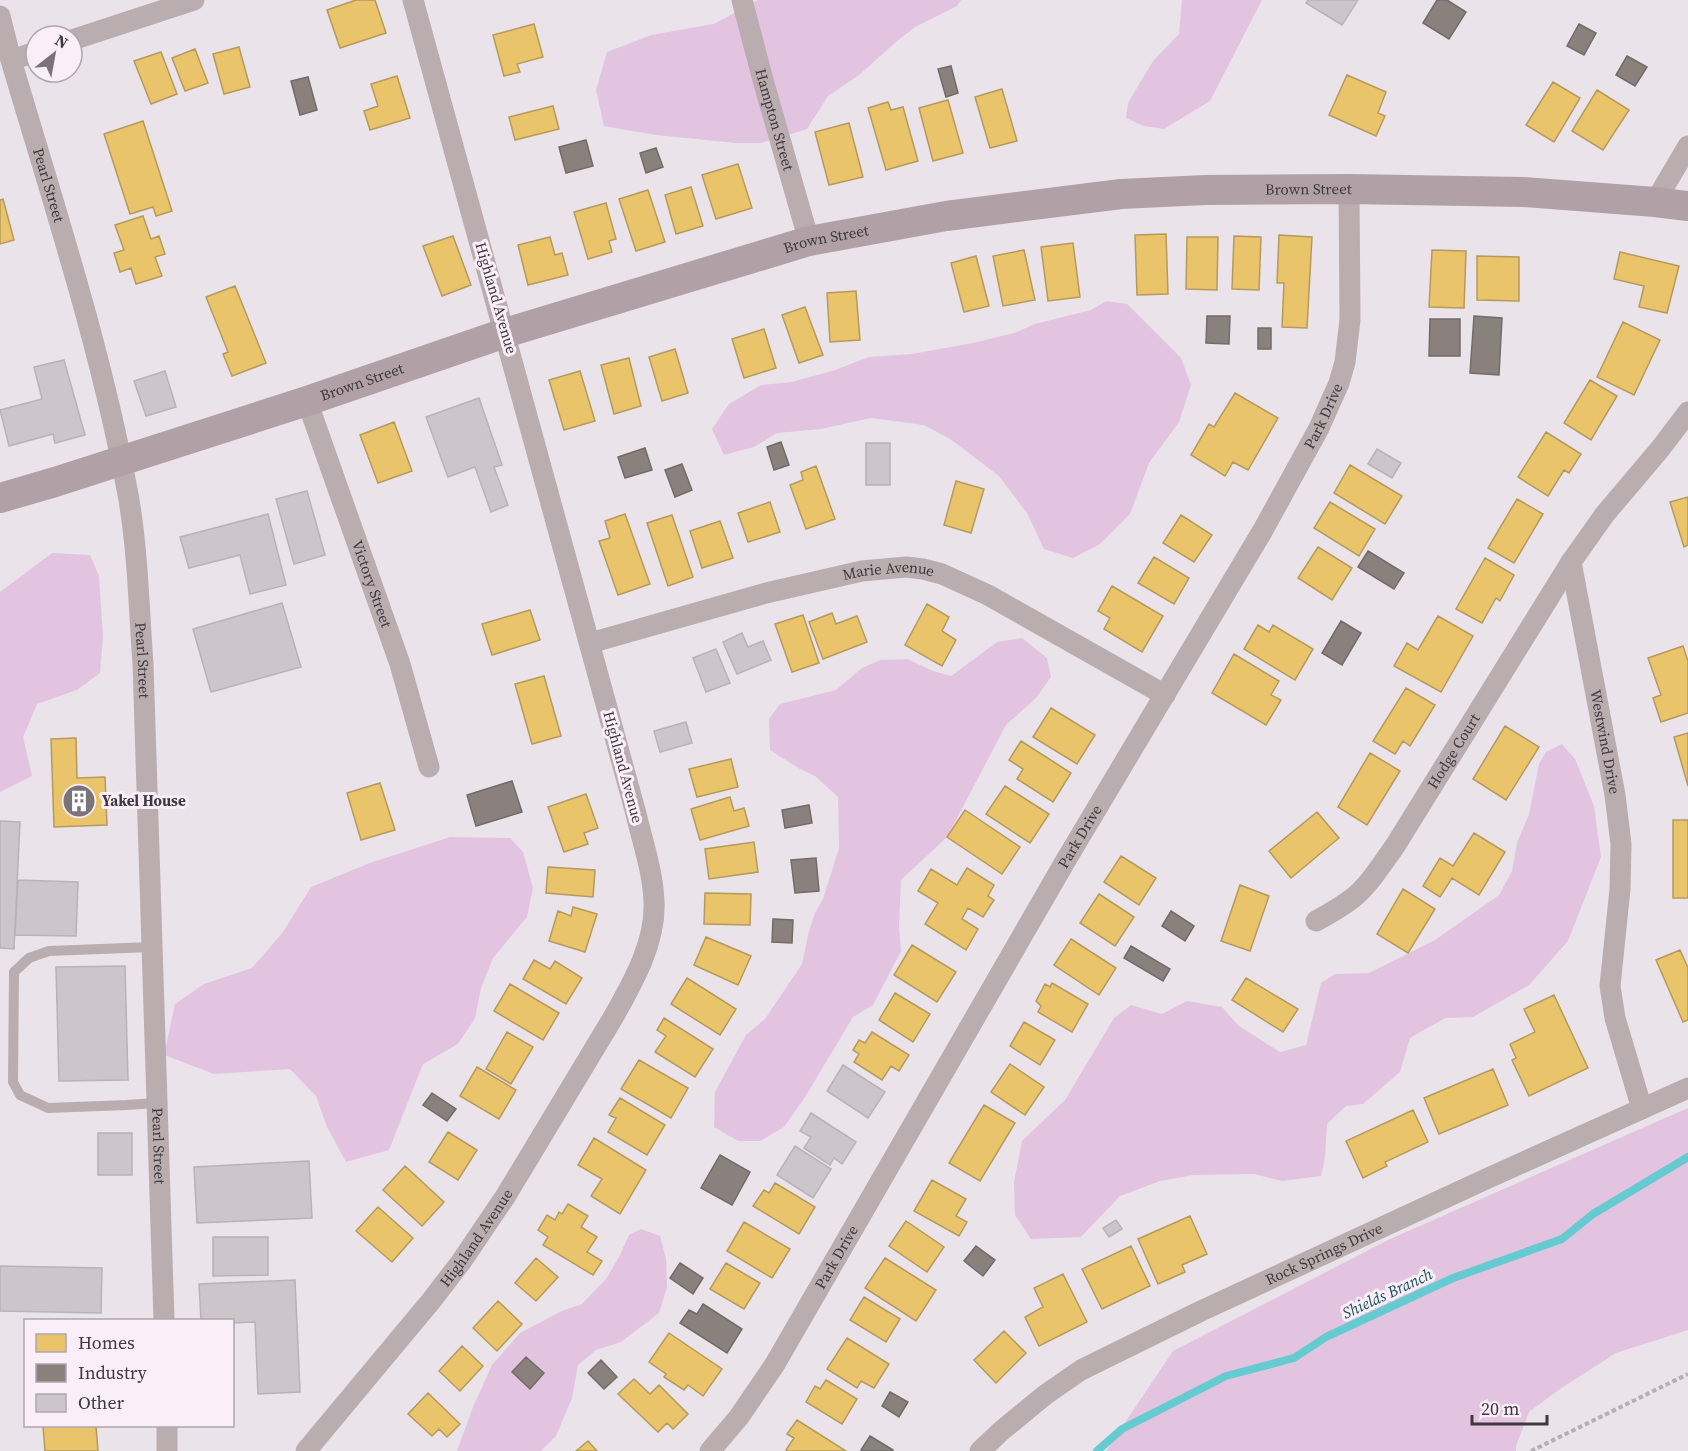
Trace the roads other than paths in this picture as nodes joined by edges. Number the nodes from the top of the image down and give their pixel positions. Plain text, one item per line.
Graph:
1 (194, 0) edge
2 (413, 0) edge
3 (742, 0) edge
4 (0, 16) edge
5 (84, 36) edge
6 (24, 56) edge
7 (11, 60) junction
8 (1688, 146) edge
9 (1349, 189) junction
10 (1655, 202) junction
11 (1688, 206) edge
12 (809, 241) junction
13 (506, 333) junction
14 (307, 401) junction
15 (1688, 412) edge
16 (121, 461) junction
17 (0, 498) edge
18 (1571, 562) junction
19 (590, 643) junction
20 (1165, 695) junction
21 (429, 767) dead end
22 (1316, 921) dead end
23 (152, 947) junction
24 (1688, 1088) edge
25 (156, 1103) junction
26 (1642, 1109) junction
27 (164, 1319) edge
28 (167, 1427) edge
29 (166, 1451) edge
30 (306, 1451) edge
31 (710, 1451) edge
32 (980, 1451) edge

1 - 5 street
2 - 13 street, Highland Avenue
3 - 12 street, Hampton Street
4 - 7 street, Pearl Street
6 - 7 street
7 - 16 street, Pearl Street
8 - 10 street
9 - 10 street, Brown Street
9 - 12 street, Brown Street
9 - 20 street, Park Drive
10 - 11 street, Brown Street
12 - 13 street, Brown Street
13 - 14 street, Brown Street
13 - 19 street, Highland Avenue
14 - 16 street, Brown Street
14 - 21 street, Victory Street
15 - 18 street
16 - 17 street, Brown Street
16 - 23 street, Pearl Street
18 - 22 street, Hodge Court
18 - 26 street, Westwind Drive
19 - 20 street, Marie Avenue
19 - 30 street, Highland Avenue
20 - 31 street, Park Drive
23 - 25 street, Pearl Street
23 - 25 lane
24 - 26 street, Rock Springs Drive
25 - 27 street, Pearl Street
26 - 32 street, Rock Springs Drive
28 - 29 street

